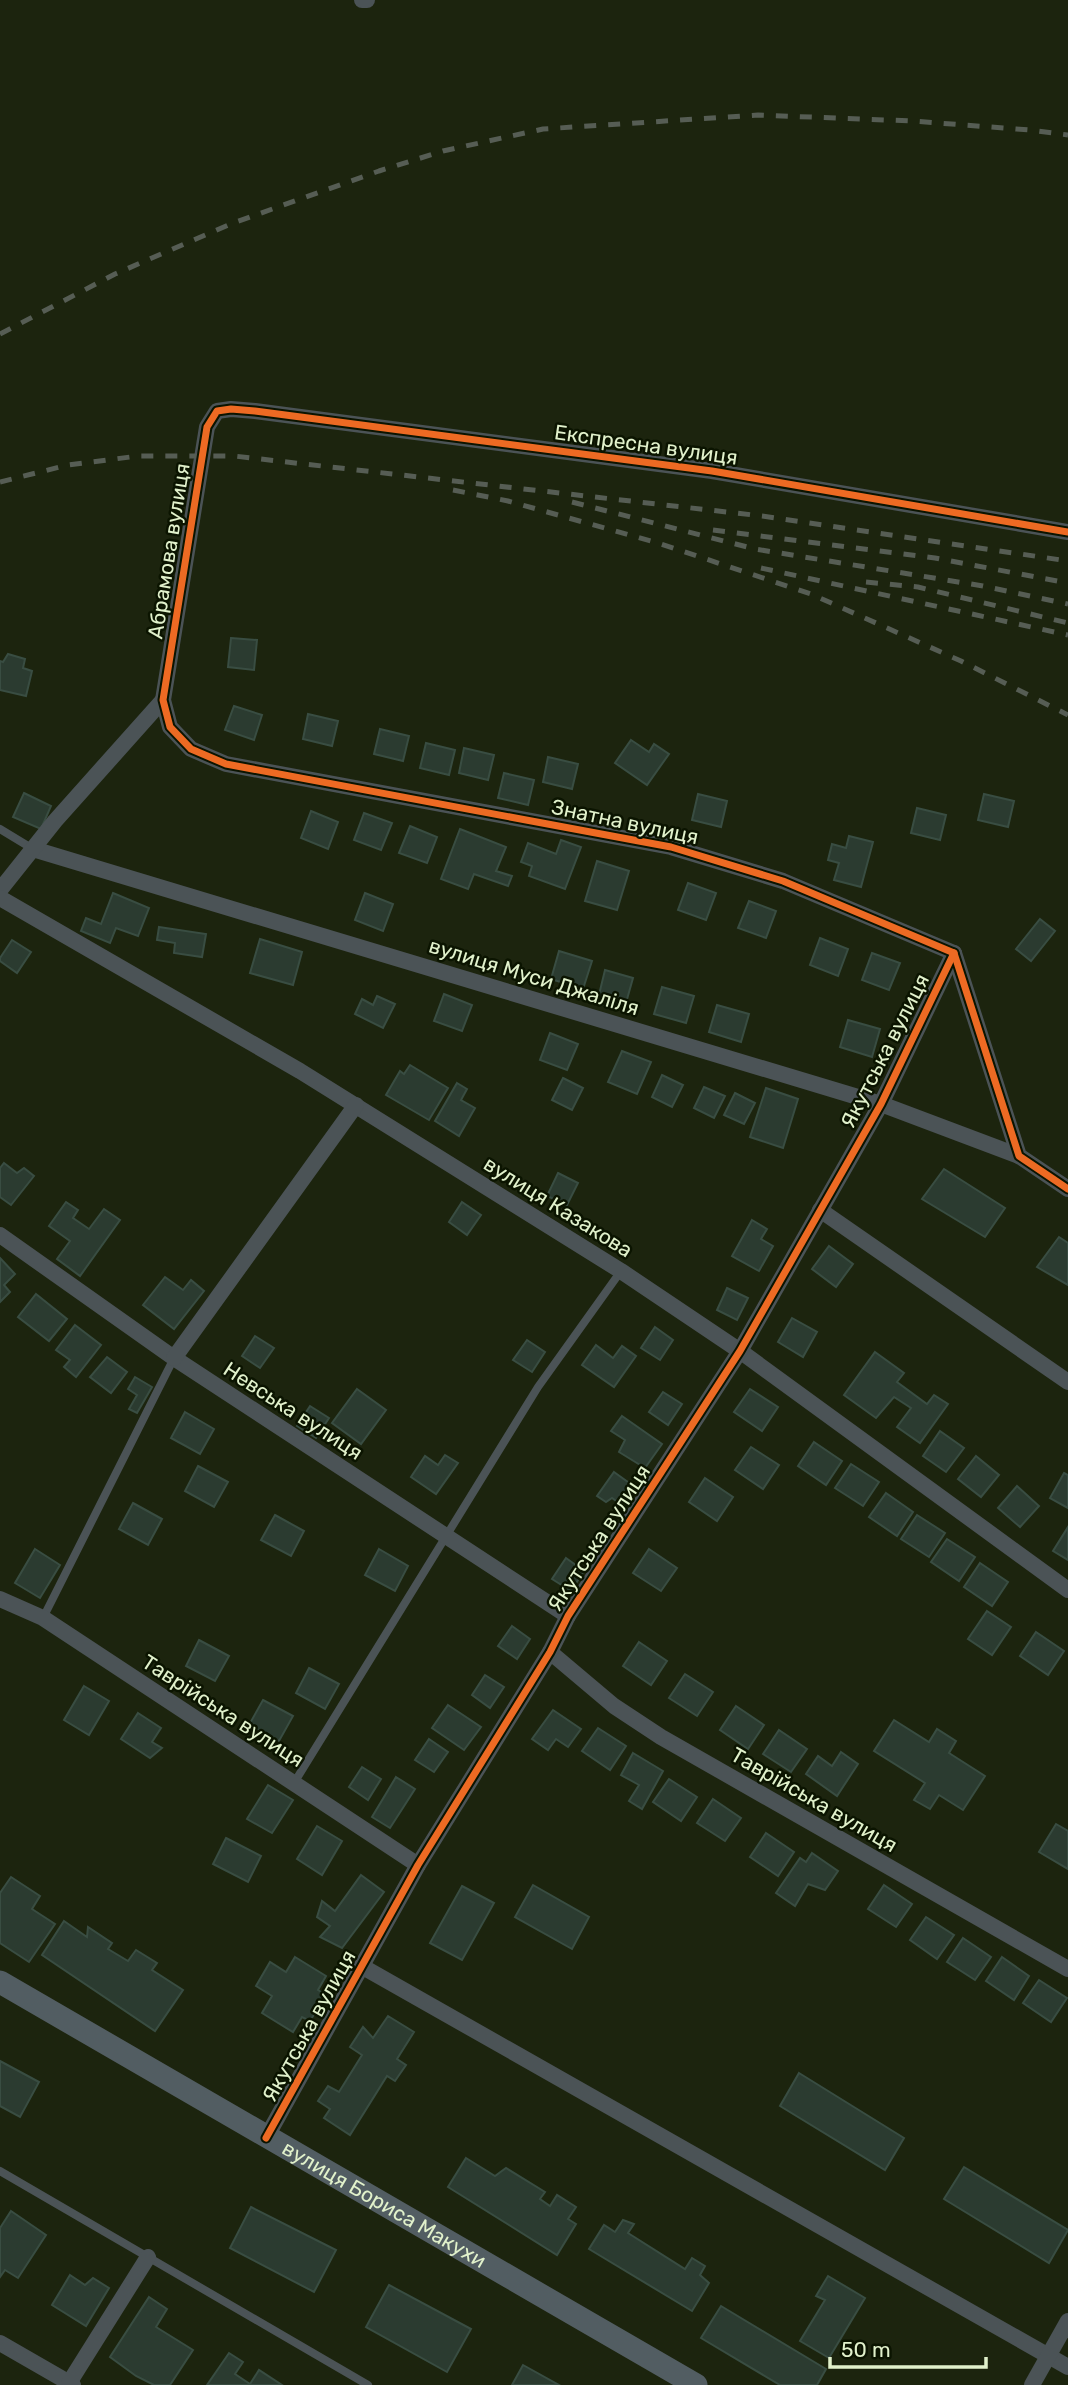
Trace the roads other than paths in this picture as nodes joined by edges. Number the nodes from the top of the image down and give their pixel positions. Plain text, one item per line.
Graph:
1 (217, 411) joint
2 (1068, 532) edge
3 (163, 700) junction
4 (0, 829) edge
5 (33, 849) junction
6 (0, 890) edge
7 (0, 898) edge
8 (954, 953) junction
9 (881, 1104) junction
10 (356, 1105) junction
11 (1019, 1156) junction
12 (1068, 1189) edge
13 (820, 1210) junction
14 (0, 1234) edge
15 (621, 1271) junction
16 (740, 1351) junction
17 (174, 1358) junction
18 (1068, 1381) edge
19 (447, 1537) junction
20 (1068, 1590) edge
21 (0, 1599) edge
22 (568, 1616) junction
23 (43, 1618) junction
24 (550, 1653) junction
25 (294, 1783) junction
26 (418, 1864) junction
27 (363, 1967) junction
28 (1068, 1969) edge
29 (0, 1982) edge
30 (266, 2138) junction
31 (0, 2171) edge
32 (148, 2257) junction
33 (1068, 2321) edge
34 (0, 2343) edge
35 (1048, 2356) junction
36 (1068, 2367) edge
37 (71, 2384) edge
38 (368, 2385) edge
39 (696, 2385) edge
40 (1032, 2385) edge

1 - 2 street, Експресна вулиця
1 - 3 street, Абрамова вулиця
3 - 5 street
3 - 8 street, Знатна вулиця
4 - 5 lane
5 - 6 street
5 - 9 street, вулиця Муси Джаліля
7 - 10 street, вулиця Казакова
8 - 9 street, Якутська вулиця
8 - 11 street
9 - 11 street, вулиця Муси Джаліля
9 - 13 street, Якутська вулиця
10 - 15 street, вулиця Казакова
10 - 17 street
11 - 12 street
13 - 16 street, Якутська вулиця
13 - 18 street
14 - 17 street, Невська вулиця
15 - 16 street, вулиця Казакова
15 - 19 lane
16 - 20 street, вулиця Казакова
16 - 22 street, Якутська вулиця
17 - 19 street, Невська вулиця
17 - 23 lane
19 - 22 street, Невська вулиця
19 - 25 lane
21 - 23 street, Таврійська вулиця
22 - 24 street, Якутська вулиця
23 - 25 street, Таврійська вулиця
24 - 26 street, Якутська вулиця
24 - 28 street, Таврійська вулиця
25 - 26 street, Таврійська вулиця
26 - 27 street, Якутська вулиця
27 - 30 street, Якутська вулиця
27 - 35 street
29 - 30 main road, вулиця Бориса Макухи
30 - 39 main road, вулиця Бориса Макухи
31 - 32 lane
32 - 37 street
32 - 38 lane
33 - 35 street
34 - 37 street
35 - 36 street
35 - 40 street

